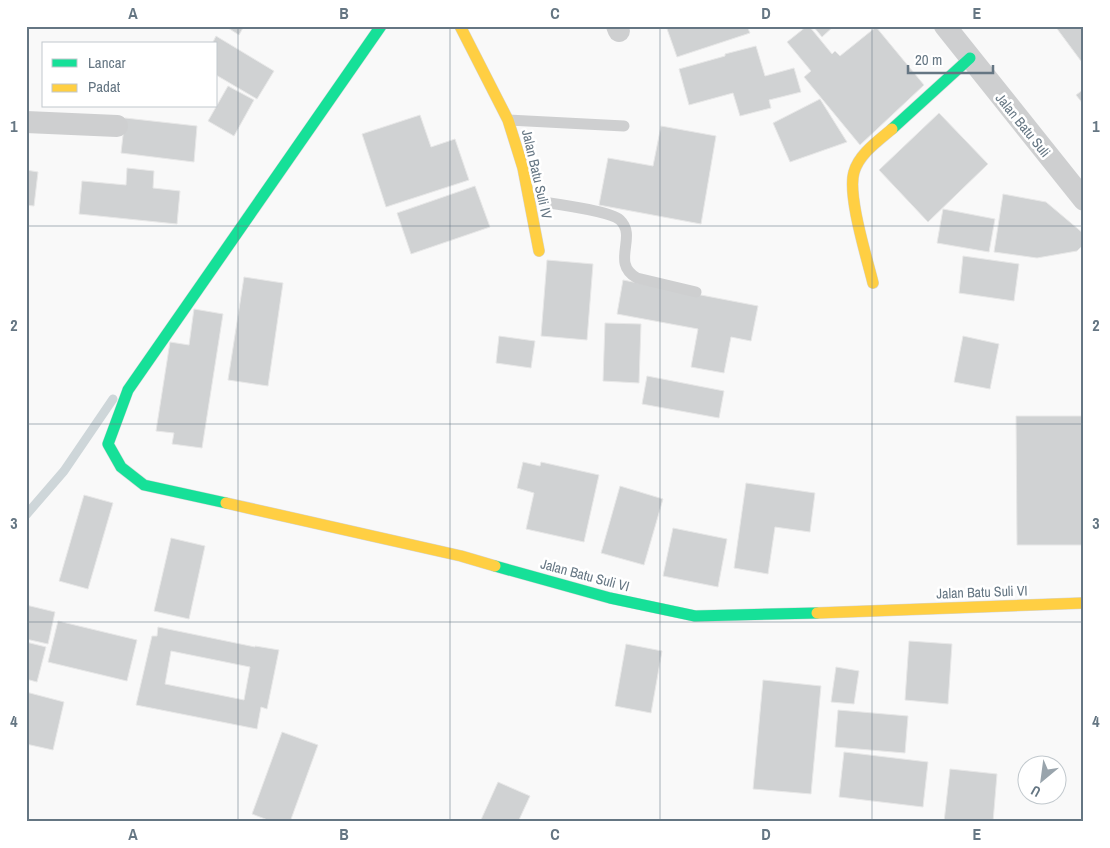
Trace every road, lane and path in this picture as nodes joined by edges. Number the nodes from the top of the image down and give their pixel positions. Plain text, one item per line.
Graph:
1 (381, 26) edge
2 (460, 26) edge
3 (945, 26) edge
4 (970, 58) junction
5 (508, 120) junction
6 (26, 122) edge
7 (117, 126) dead end
8 (624, 126) dead end
9 (530, 200) junction
10 (1084, 200) edge
11 (539, 251) dead end
12 (873, 283) dead end
13 (696, 292) dead end
14 (1084, 603) edge

1 - 14 street, Jalan Batu Suli VI
2 - 5 street, Jalan Batu Suli IV
3 - 4 street, Jalan Batu Suli
4 - 10 street, Jalan Batu Suli
4 - 12 street
5 - 8 lane
5 - 9 street, Jalan Batu Suli IV
6 - 7 street
9 - 11 street, Jalan Batu Suli IV
9 - 13 lane

